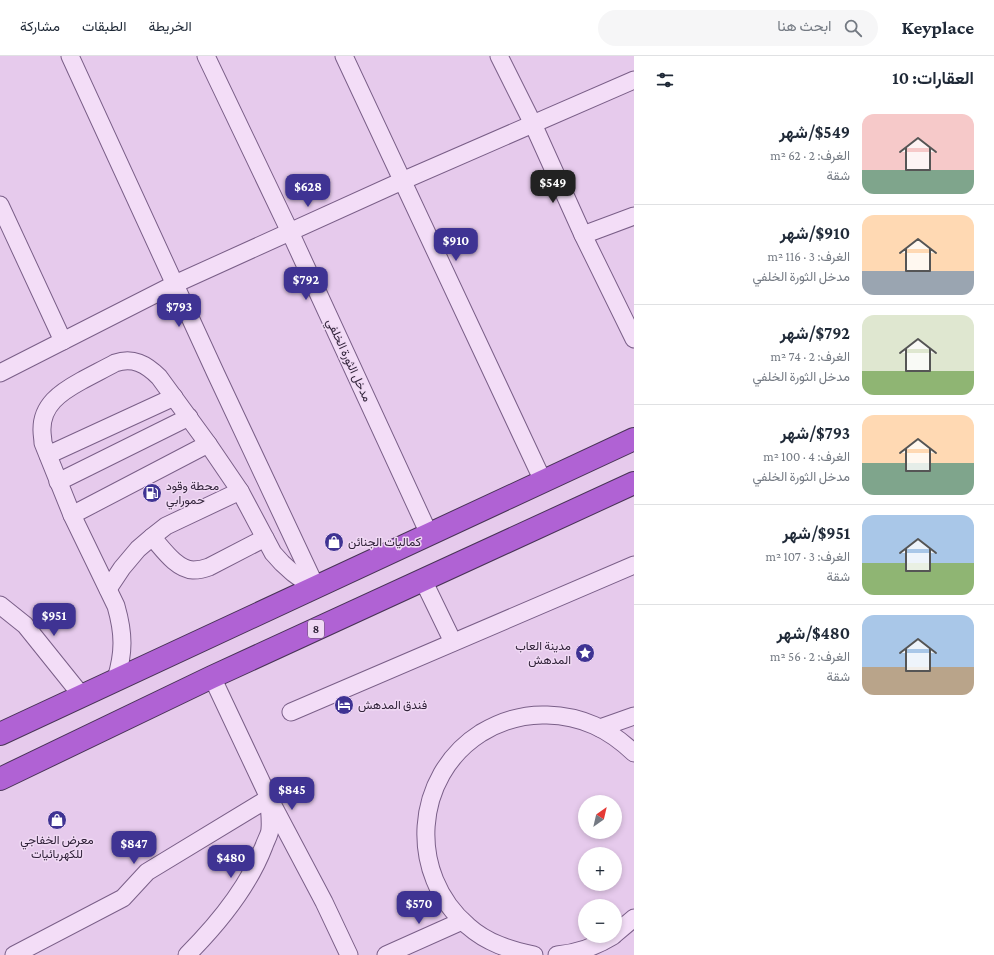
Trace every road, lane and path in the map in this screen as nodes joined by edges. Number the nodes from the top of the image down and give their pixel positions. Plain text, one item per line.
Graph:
1 (70, 56) edge
2 (206, 56) edge
3 (344, 56) edge
4 (499, 56) edge
5 (634, 80) edge
6 (533, 124) junction
7 (402, 181) junction
8 (0, 205) edge
9 (634, 216) edge
10 (290, 232) junction
11 (583, 235) junction
12 (176, 284) junction
13 (634, 339) edge
14 (63, 341) junction
15 (0, 373) edge
16 (174, 397) junction
17 (189, 417) junction
18 (634, 439) edge
19 (208, 444) junction
20 (48, 455) junction
21 (543, 481) junction
22 (58, 482) junction
23 (634, 483) edge
24 (240, 491) junction
25 (72, 515) junction
26 (430, 534) junction
27 (152, 537) junction
28 (265, 538) junction
29 (634, 565) edge
30 (423, 580) junction
31 (316, 587) junction
32 (108, 589) junction
33 (0, 605) edge
34 (453, 642) junction
35 (212, 677) junction
36 (116, 679) junction
37 (82, 696) junction
38 (291, 712) dead end
39 (634, 716) edge
40 (600, 728) junction
41 (0, 734) edge
42 (634, 752) edge
43 (0, 779) edge
44 (269, 798) junction
45 (634, 918) edge
46 (462, 921) junction
47 (622, 929) edge
48 (600, 943) edge
49 (393, 954) edge
50 (14, 955) edge
51 (187, 955) edge
52 (349, 955) edge
53 (534, 955) edge
54 (557, 955) edge

1 - 12 street
2 - 10 street, مدخل الثورة الخلفي
3 - 7 street
4 - 6 street
5 - 6 street
6 - 7 street
6 - 11 street
7 - 10 street
7 - 21 street
8 - 14 street
9 - 11 street
10 - 12 street
10 - 26 street, مدخل الثورة الخلفي
11 - 13 street
12 - 14 street
12 - 31 street
14 - 15 street
16 - 17 street
16 - 20 street
16 - 20 street
17 - 19 street
17 - 22 street
18 - 21 highway
19 - 24 street
19 - 25 street
20 - 22 street
21 - 26 highway
22 - 25 street
23 - 30 highway, 8
24 - 27 street
24 - 28 street
25 - 32 street
26 - 31 highway
27 - 28 street
27 - 32 street
28 - 31 street
29 - 34 street
30 - 34 street
30 - 35 highway, 8
31 - 36 highway
32 - 36 street
33 - 37 street
34 - 38 street
35 - 43 highway, 8
35 - 44 street
36 - 37 highway
37 - 41 highway
39 - 40 street
40 - 42 street
40 - 46 street
44 - 50 street
44 - 51 street
44 - 52 street
45 - 47 street
46 - 49 street
46 - 53 street
48 - 54 street

